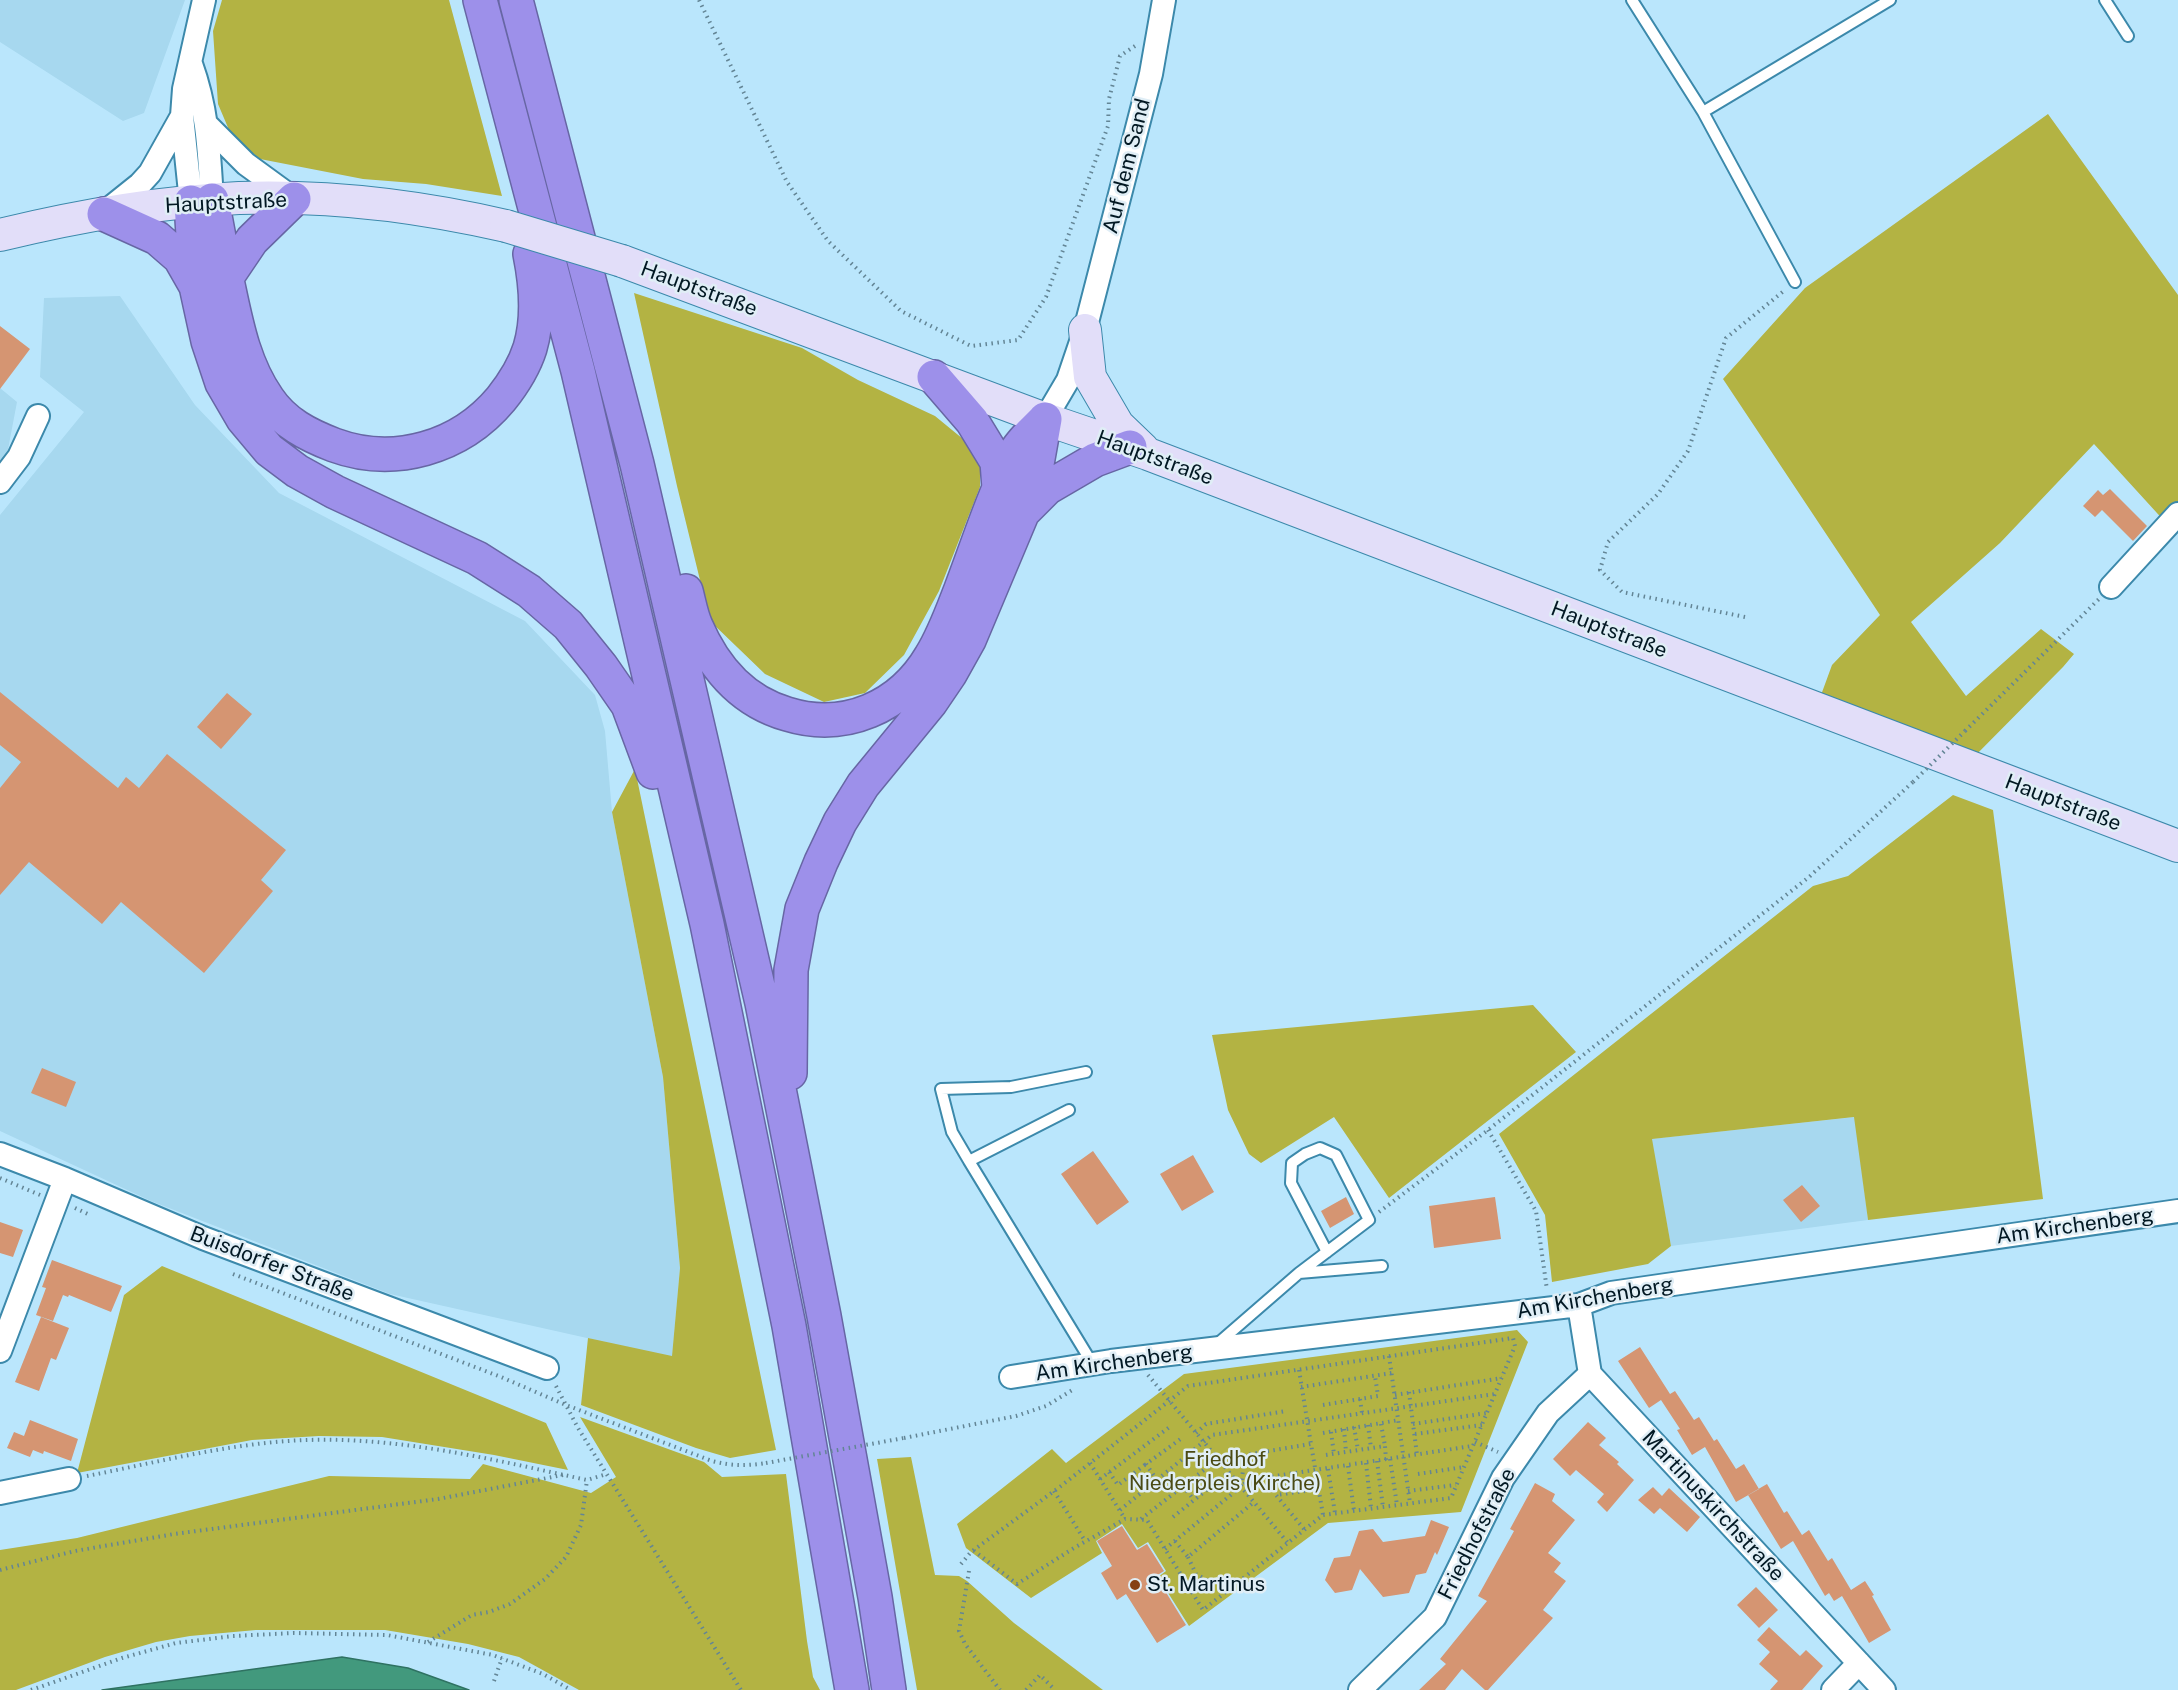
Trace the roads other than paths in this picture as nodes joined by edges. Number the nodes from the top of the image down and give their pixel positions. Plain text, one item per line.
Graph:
1 (204, 0) edge
2 (480, 0) edge
3 (516, 0) edge
4 (1164, 0) edge
5 (1632, 0) edge
6 (1890, 0) edge
7 (2105, 0) edge
8 (2128, 36) dead end
9 (191, 64) junction
10 (1703, 112) junction
11 (182, 117) junction
12 (207, 125) junction
13 (520, 152) junction
14 (294, 199) junction
15 (201, 201) junction
16 (104, 214) junction
17 (0, 236) edge
18 (212, 281) junction
19 (1795, 282) road end
20 (1085, 330) junction
21 (934, 376) junction
22 (38, 416) dead end
23 (1045, 419) junction
24 (1139, 451) junction
25 (637, 464) junction
26 (0, 482) edge
27 (999, 488) junction
28 (1022, 514) junction
29 (2178, 514) edge
30 (2111, 587) road end
31 (2178, 846) edge
32 (706, 924) junction
33 (1086, 1072) dead end
34 (1070, 1110) dead end
35 (789, 1139) junction
36 (0, 1154) edge
37 (969, 1161) junction
38 (65, 1179) junction
39 (2178, 1211) edge
40 (1327, 1252) junction
41 (1382, 1266) dead end
42 (1299, 1273) junction
43 (1579, 1305) junction
44 (1211, 1349) junction
45 (0, 1350) edge
46 (1093, 1364) junction
47 (547, 1368) dead end
48 (1590, 1374) junction
49 (1011, 1377) dead end
50 (69, 1479) road end
51 (0, 1492) edge
52 (1859, 1663) junction
53 (852, 1690) edge
54 (889, 1690) edge
55 (1360, 1690) edge
56 (1833, 1690) edge
57 (1884, 1690) edge

1 - 9 street
2 - 13 highway
3 - 25 highway
4 - 20 street, Auf dem Sand
5 - 10 lane
6 - 10 lane
7 - 8 lane
9 - 11 street
9 - 12 street
10 - 19 lane
11 - 15 street
11 - 16 street, Hauptstraße
12 - 14 street
12 - 15 street
13 - 18 highway
13 - 32 highway
14 - 15 main road, Hauptstraße
14 - 18 highway
14 - 21 main road, Hauptstraße, bridge
15 - 16 main road, Hauptstraße
15 - 18 highway
16 - 17 main road, Hauptstraße
16 - 18 highway
18 - 32 highway
20 - 23 street, Auf dem Sand
20 - 24 main road
21 - 23 main road, Hauptstraße
21 - 27 highway
22 - 26 street
23 - 24 main road, Hauptstraße
23 - 27 highway
23 - 28 highway
24 - 28 highway
24 - 31 main road, Hauptstraße
25 - 27 highway
25 - 35 highway
28 - 35 highway
29 - 30 street
32 - 53 highway
33 - 37 lane
34 - 37 lane
35 - 54 highway
36 - 38 street, Buisdorfer Straße
37 - 46 lane
38 - 45 street
38 - 47 street, Buisdorfer Straße
39 - 43 street, Am Kirchenberg
40 - 40 lane
40 - 42 lane
41 - 42 lane
42 - 44 lane
43 - 44 street, Am Kirchenberg
43 - 48 street
44 - 46 street, Am Kirchenberg
46 - 49 street, Am Kirchenberg
48 - 52 street, Martinuskirchstraße
48 - 55 street, Friedhofstraße
50 - 51 street
52 - 56 street
52 - 57 street, Martinuskirchstraße

